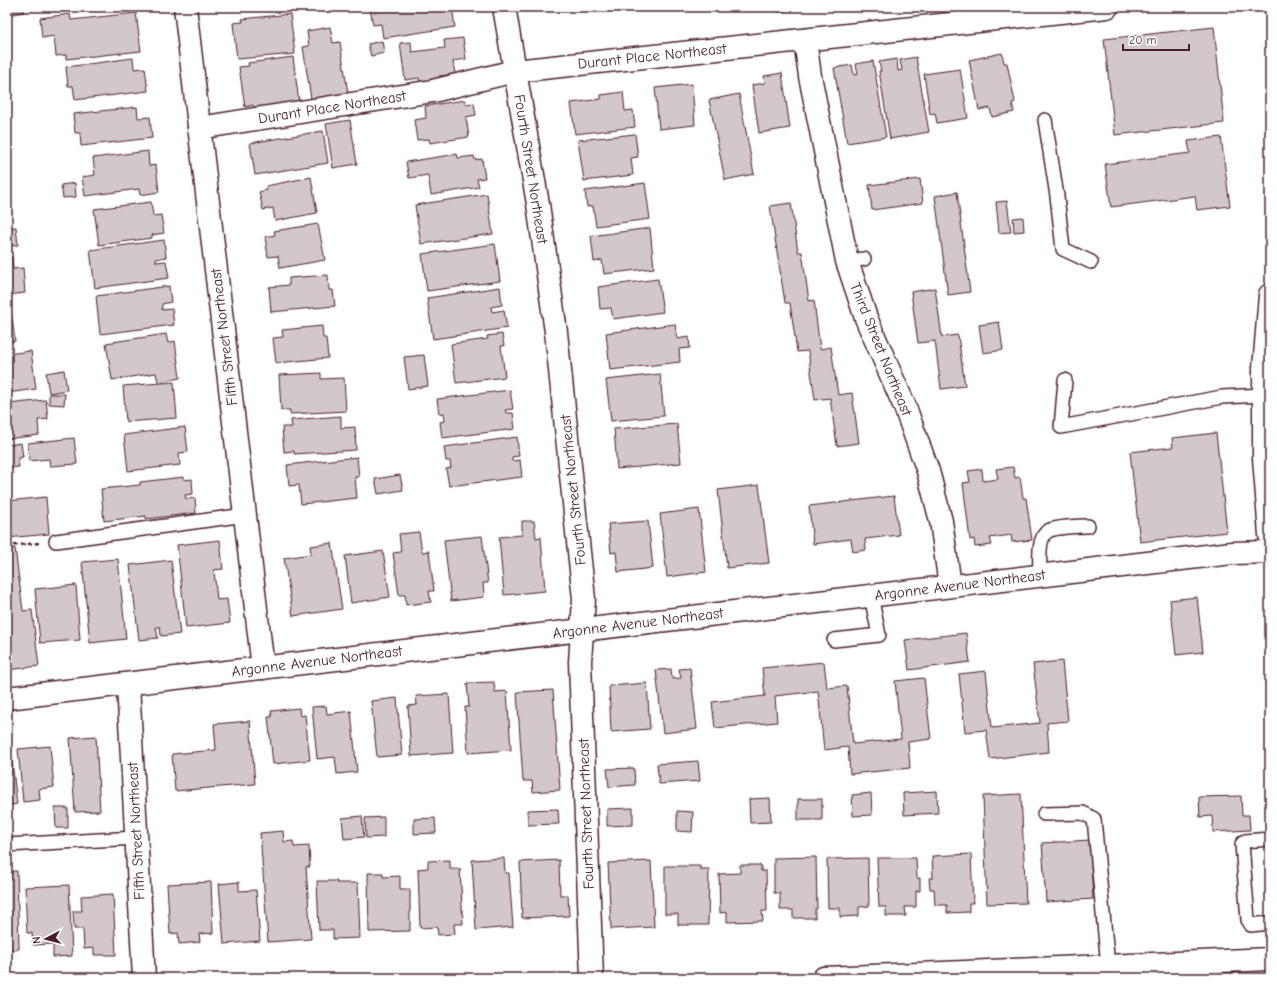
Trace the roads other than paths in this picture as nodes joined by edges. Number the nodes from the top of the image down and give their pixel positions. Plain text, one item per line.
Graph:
1 (185, 7) edge
2 (504, 7) edge
3 (1107, 7) edge
4 (805, 40) junction
5 (515, 71) junction
6 (1045, 120) dead end
7 (199, 128) junction
8 (1091, 262) dead end
9 (1270, 295) edge
10 (1065, 380) dead end
11 (1264, 395) junction
12 (245, 515) junction
13 (1088, 526) dead end
14 (1270, 535) edge
15 (56, 541) road end
16 (1270, 552) edge
17 (1040, 575) junction
18 (950, 586) junction
19 (871, 596) junction
20 (583, 630) junction
21 (834, 640) dead end
22 (263, 668) junction
23 (128, 684) junction
24 (7, 698) edge
25 (1044, 814) dead end
26 (136, 838) junction
27 (1270, 839) edge
28 (7, 845) edge
29 (1270, 923) edge
30 (1270, 959) edge
31 (1108, 966) junction
32 (144, 978) edge
33 (592, 978) edge
34 (824, 978) edge

1 - 7 main road, Fifth Street Northeast
2 - 5 main road, Fourth Street Northeast
3 - 4 main road, Durant Place Northeast
4 - 5 main road, Durant Place Northeast
4 - 18 main road, Third Street Northeast
5 - 7 main road, Durant Place Northeast
5 - 20 main road, Fourth Street Northeast
6 - 8 lane
7 - 12 main road, Fifth Street Northeast
9 - 11 main road
10 - 11 lane
11 - 14 main road
12 - 15 lane
12 - 22 main road, Fifth Street Northeast
13 - 17 lane
16 - 17 main road, Argonne Avenue Northeast
17 - 18 main road, Argonne Avenue Northeast
18 - 19 main road, Argonne Avenue Northeast
19 - 20 main road, Argonne Avenue Northeast
19 - 21 lane
20 - 22 main road, Argonne Avenue Northeast
20 - 33 main road, Fourth Street Northeast
22 - 23 main road, Argonne Avenue Northeast
23 - 24 main road, Argonne Avenue Northeast
23 - 26 main road, Fifth Street Northeast
25 - 31 lane
26 - 28 lane
26 - 32 main road, Fifth Street Northeast
27 - 29 lane
30 - 31 main road
31 - 34 main road

